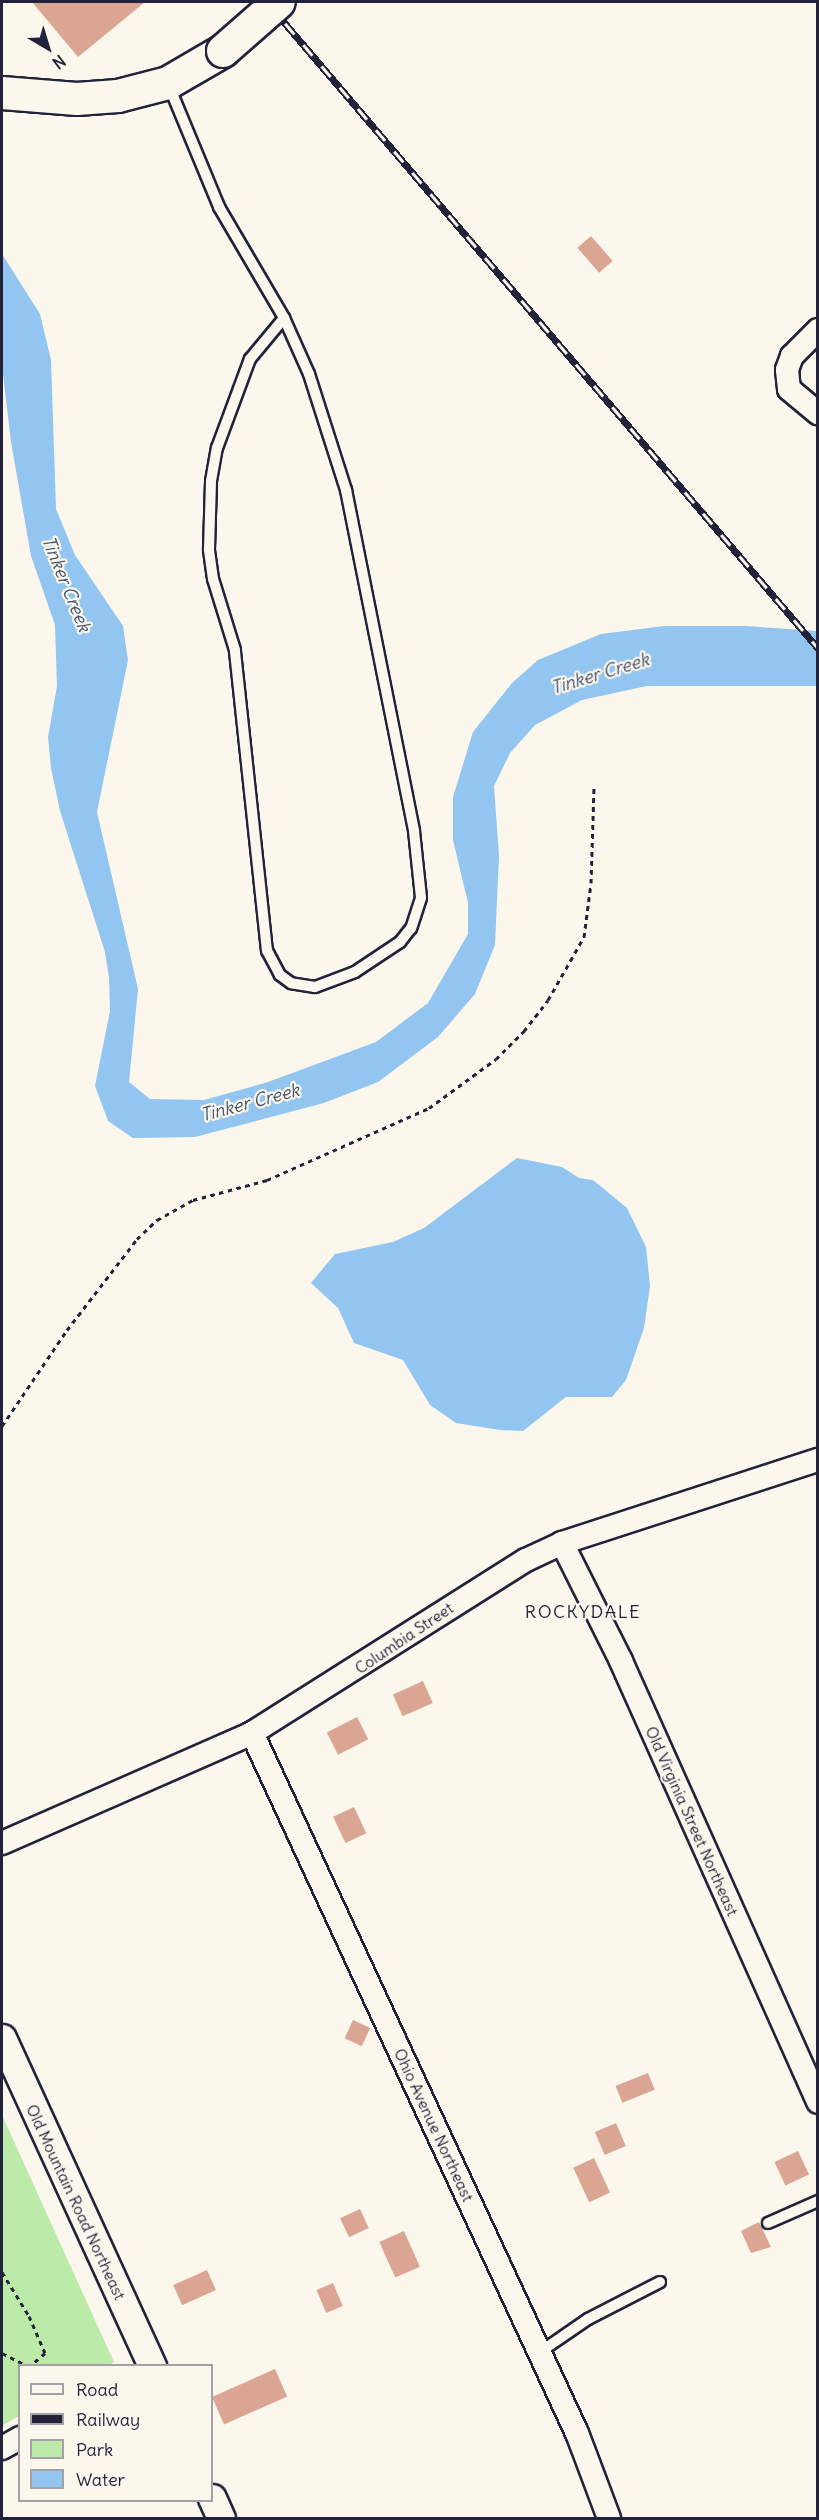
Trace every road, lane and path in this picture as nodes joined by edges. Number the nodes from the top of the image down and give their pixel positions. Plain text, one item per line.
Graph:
1 (279, 2) edge
2 (168, 83) junction
3 (2, 93) edge
4 (284, 318) junction
5 (818, 330) edge
6 (818, 413) edge
7 (594, 785) dead end
8 (2, 1426) edge
9 (818, 1460) edge
10 (562, 1543) junction
11 (252, 1733) junction
12 (2, 1844) edge
13 (2, 2038) edge
14 (818, 2102) edge
15 (818, 2201) edge
16 (768, 2223) dead end
17 (2, 2272) edge
18 (660, 2282) dead end
19 (540, 2352) junction
20 (2, 2354) edge
21 (24, 2364) edge
22 (31, 2364) edge
23 (151, 2364) edge
24 (18, 2439) edge
25 (2, 2448) edge
26 (213, 2500) edge
27 (221, 2518) edge
28 (609, 2518) edge

1 - 2 main road, bridge
2 - 3 main road
2 - 4 lane
4 - 4 lane
5 - 6 street
7 - 8 path
9 - 10 street, Columbia Street
10 - 11 street, Columbia Street
10 - 14 street, Old Virginia Street Northeast
11 - 12 street, Columbia Street
11 - 19 street, Ohio Avenue Northeast
13 - 23 street, Old Mountain Road Northeast
15 - 16 lane
17 - 22 path
18 - 19 lane
19 - 28 street, Ohio Avenue Northeast
20 - 21 path
24 - 25 street
26 - 27 street

